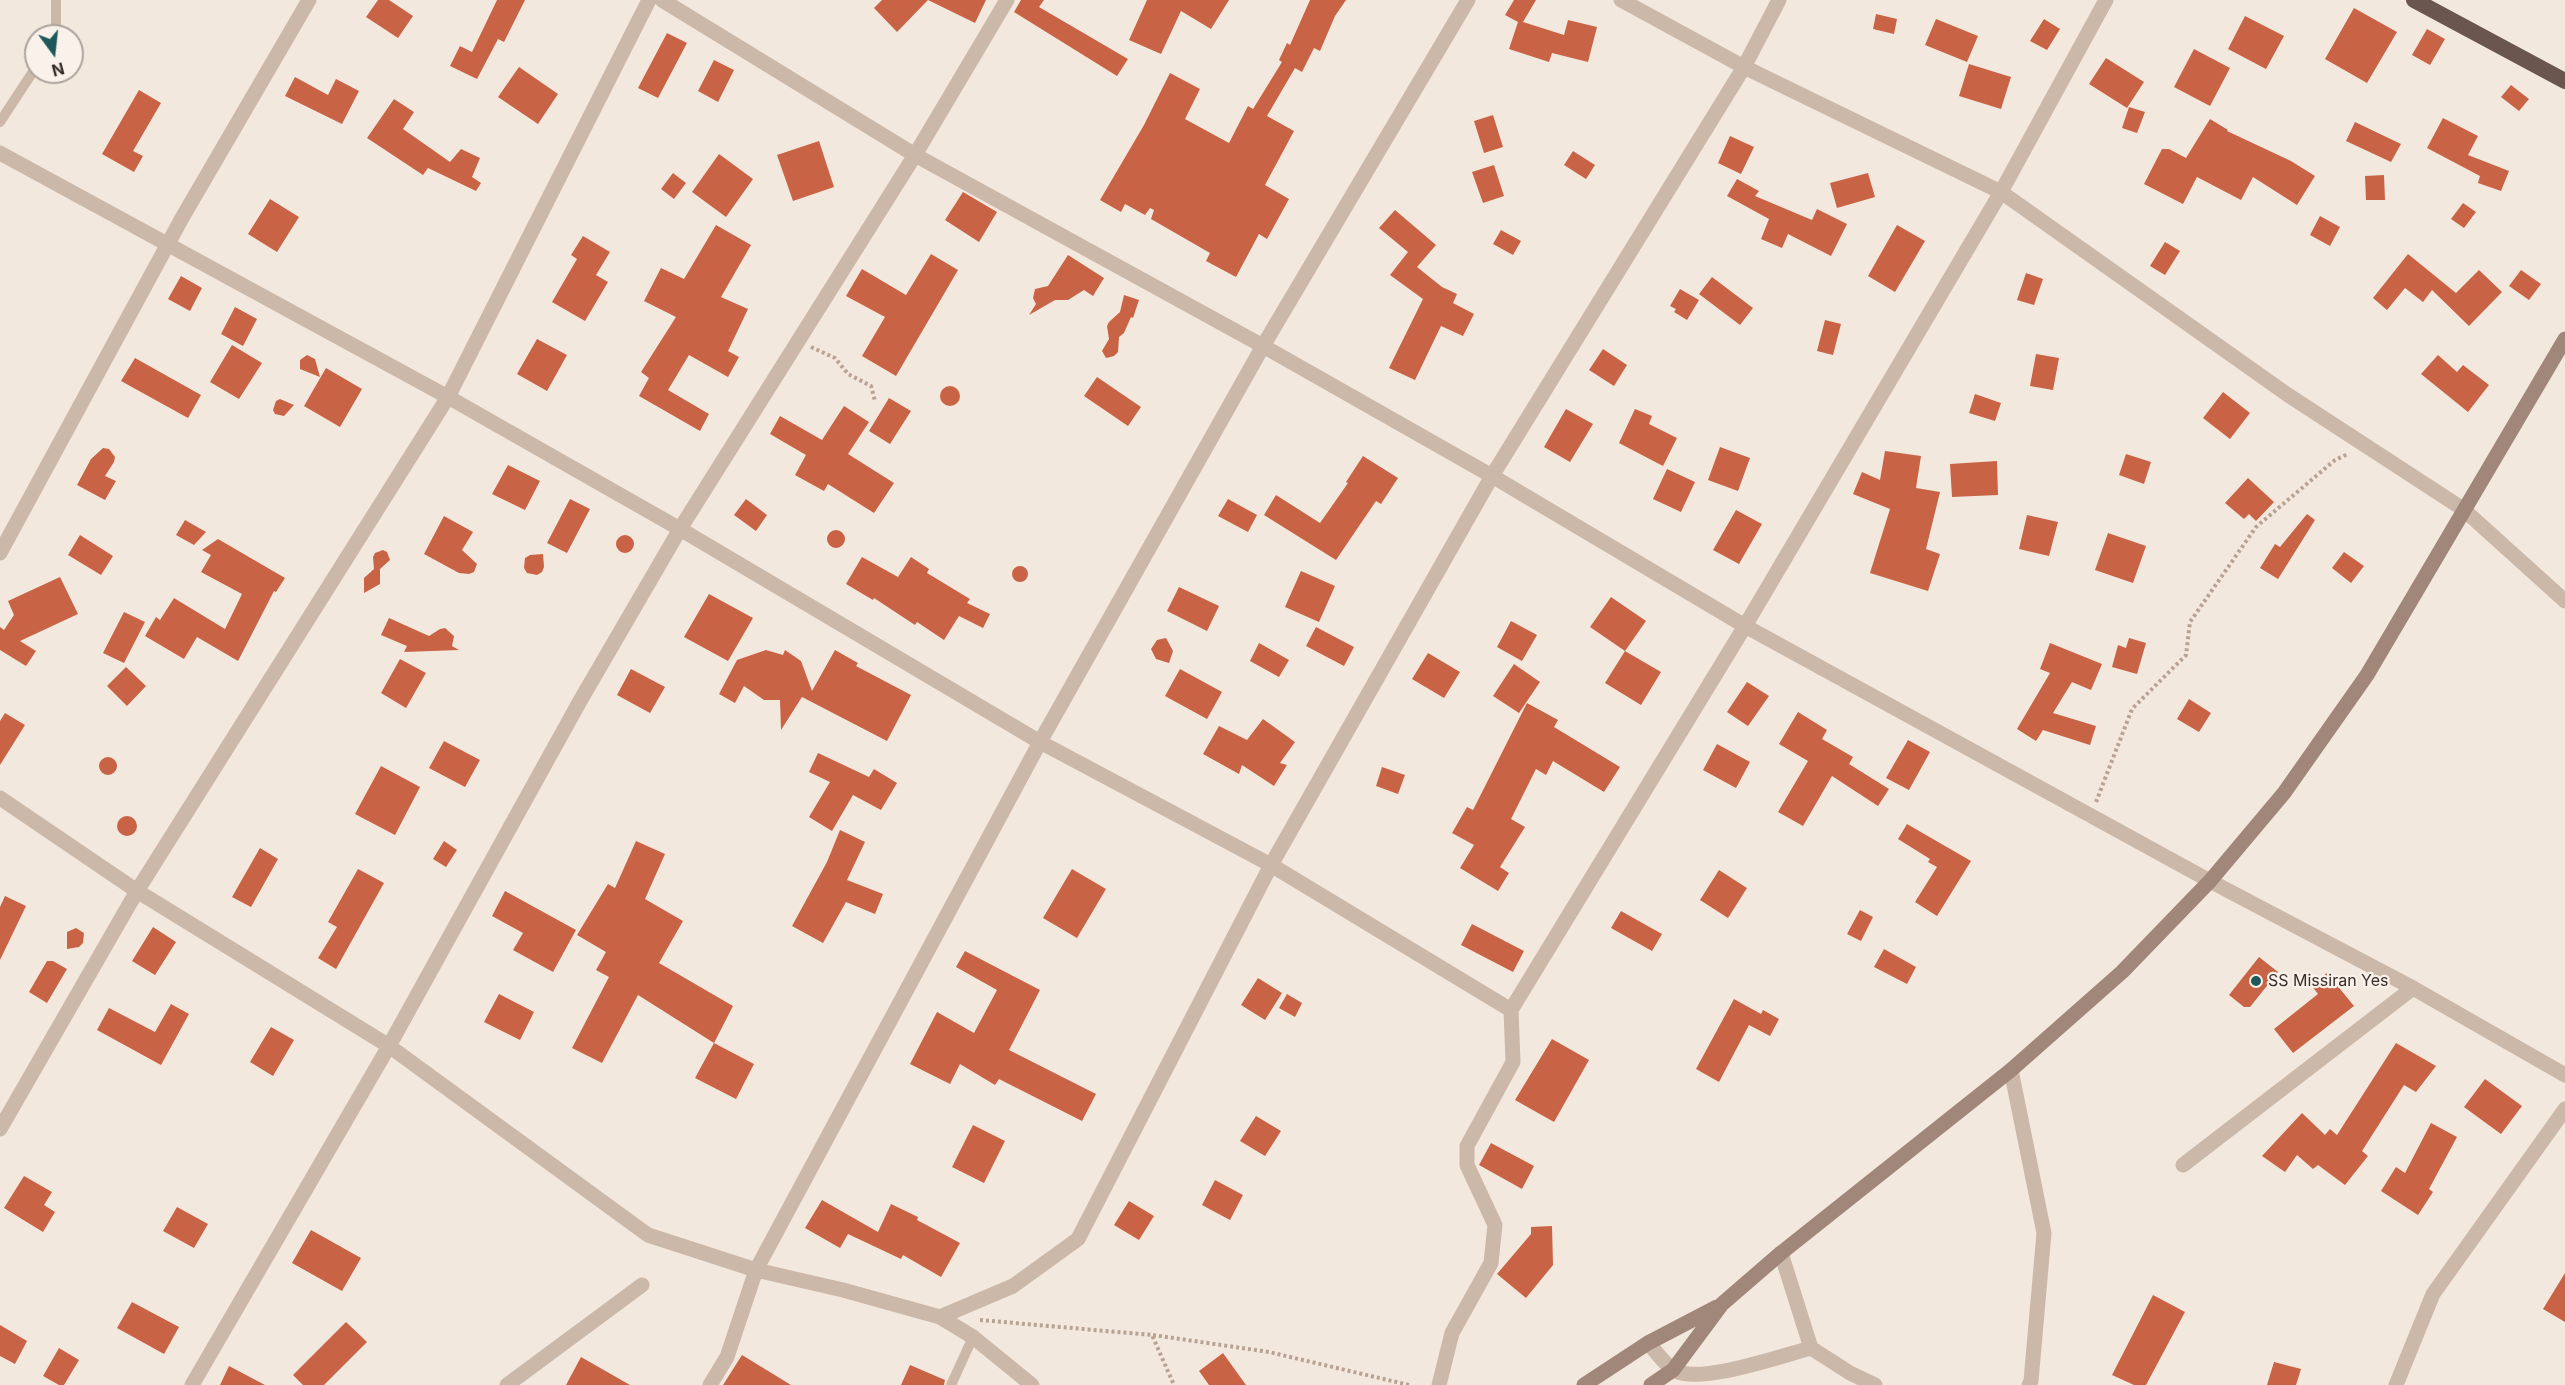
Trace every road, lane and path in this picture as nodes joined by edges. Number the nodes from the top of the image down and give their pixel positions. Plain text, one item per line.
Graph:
1 (56, 0) edge
2 (309, 0) edge
3 (649, 0) edge
4 (662, 0) edge
5 (1007, 0) edge
6 (1468, 0) edge
7 (1622, 0) edge
8 (1779, 0) edge
9 (2106, 0) edge
10 (2414, 0) edge
11 (56, 24) edge
12 (1744, 67) junction
13 (2565, 81) edge
14 (25, 84) edge
15 (0, 122) edge
16 (0, 153) edge
17 (915, 155) junction
18 (2001, 192) junction
19 (168, 244) junction
20 (2565, 339) edge
21 (797, 341) junction
22 (1263, 346) junction
23 (448, 397) junction
24 (875, 401) dead end
25 (2364, 445) junction
26 (1491, 476) junction
27 (2463, 509) junction
28 (680, 529) junction
29 (0, 553) edge
30 (2565, 601) edge
31 (1745, 626) junction
32 (1040, 742) junction
33 (0, 798) edge
34 (2091, 815) junction
35 (1271, 865) junction
36 (2210, 881) junction
37 (137, 891) junction
38 (2413, 988) junction
39 (1511, 1010) junction
40 (389, 1046) junction
41 (2011, 1070) junction
42 (2565, 1075) edge
43 (2565, 1109) edge
44 (0, 1129) edge
45 (2183, 1165) dead end
46 (1781, 1253) junction
47 (756, 1270) junction
48 (642, 1285) dead end
49 (1722, 1304) junction
50 (940, 1317) junction
51 (976, 1320) dead end
52 (1152, 1335) junction
53 (973, 1337) junction
54 (1648, 1343) junction
55 (1811, 1348) junction
56 (1673, 1370) junction
57 (192, 1385) edge
58 (507, 1385) edge
59 (710, 1385) edge
60 (951, 1385) edge
61 (1032, 1385) edge
62 (1174, 1385) edge
63 (1409, 1385) edge
64 (1439, 1385) edge
65 (1584, 1385) edge
66 (1651, 1385) edge
67 (1875, 1385) edge
68 (2029, 1385) edge
69 (2396, 1385) edge

1 - 11 lane
2 - 19 street
3 - 23 street
4 - 17 street
5 - 17 street
6 - 22 street
7 - 12 street
8 - 12 street
9 - 18 street
10 - 13 highway
12 - 18 street
12 - 26 street
14 - 15 lane
16 - 19 street
17 - 21 street
17 - 22 street
18 - 25 street
18 - 31 street
19 - 23 street
19 - 29 street
20 - 27 main road
21 - 24 path
21 - 28 street
22 - 26 street
22 - 32 street
23 - 28 street
23 - 37 street
25 - 27 street
25 - 34 path
26 - 31 street
26 - 35 street
27 - 30 street
27 - 36 main road
28 - 32 street
28 - 40 street
31 - 34 street
31 - 39 street
32 - 35 street
32 - 47 street
33 - 37 street
34 - 36 street
35 - 39 street
35 - 50 street
36 - 38 street
36 - 41 main road
37 - 40 street
37 - 44 street
38 - 42 street
38 - 45 street
39 - 64 street
40 - 47 street
40 - 57 street
41 - 46 main road
41 - 68 street
43 - 69 street
46 - 49 main road
46 - 55 street
47 - 50 street
47 - 59 street
48 - 58 street
49 - 54 main road
49 - 56 main road
50 - 53 street
51 - 52 path
52 - 62 path
52 - 63 path
53 - 60 lane
53 - 61 street
54 - 56 street
54 - 65 main road
55 - 56 street
55 - 67 street
56 - 66 main road

